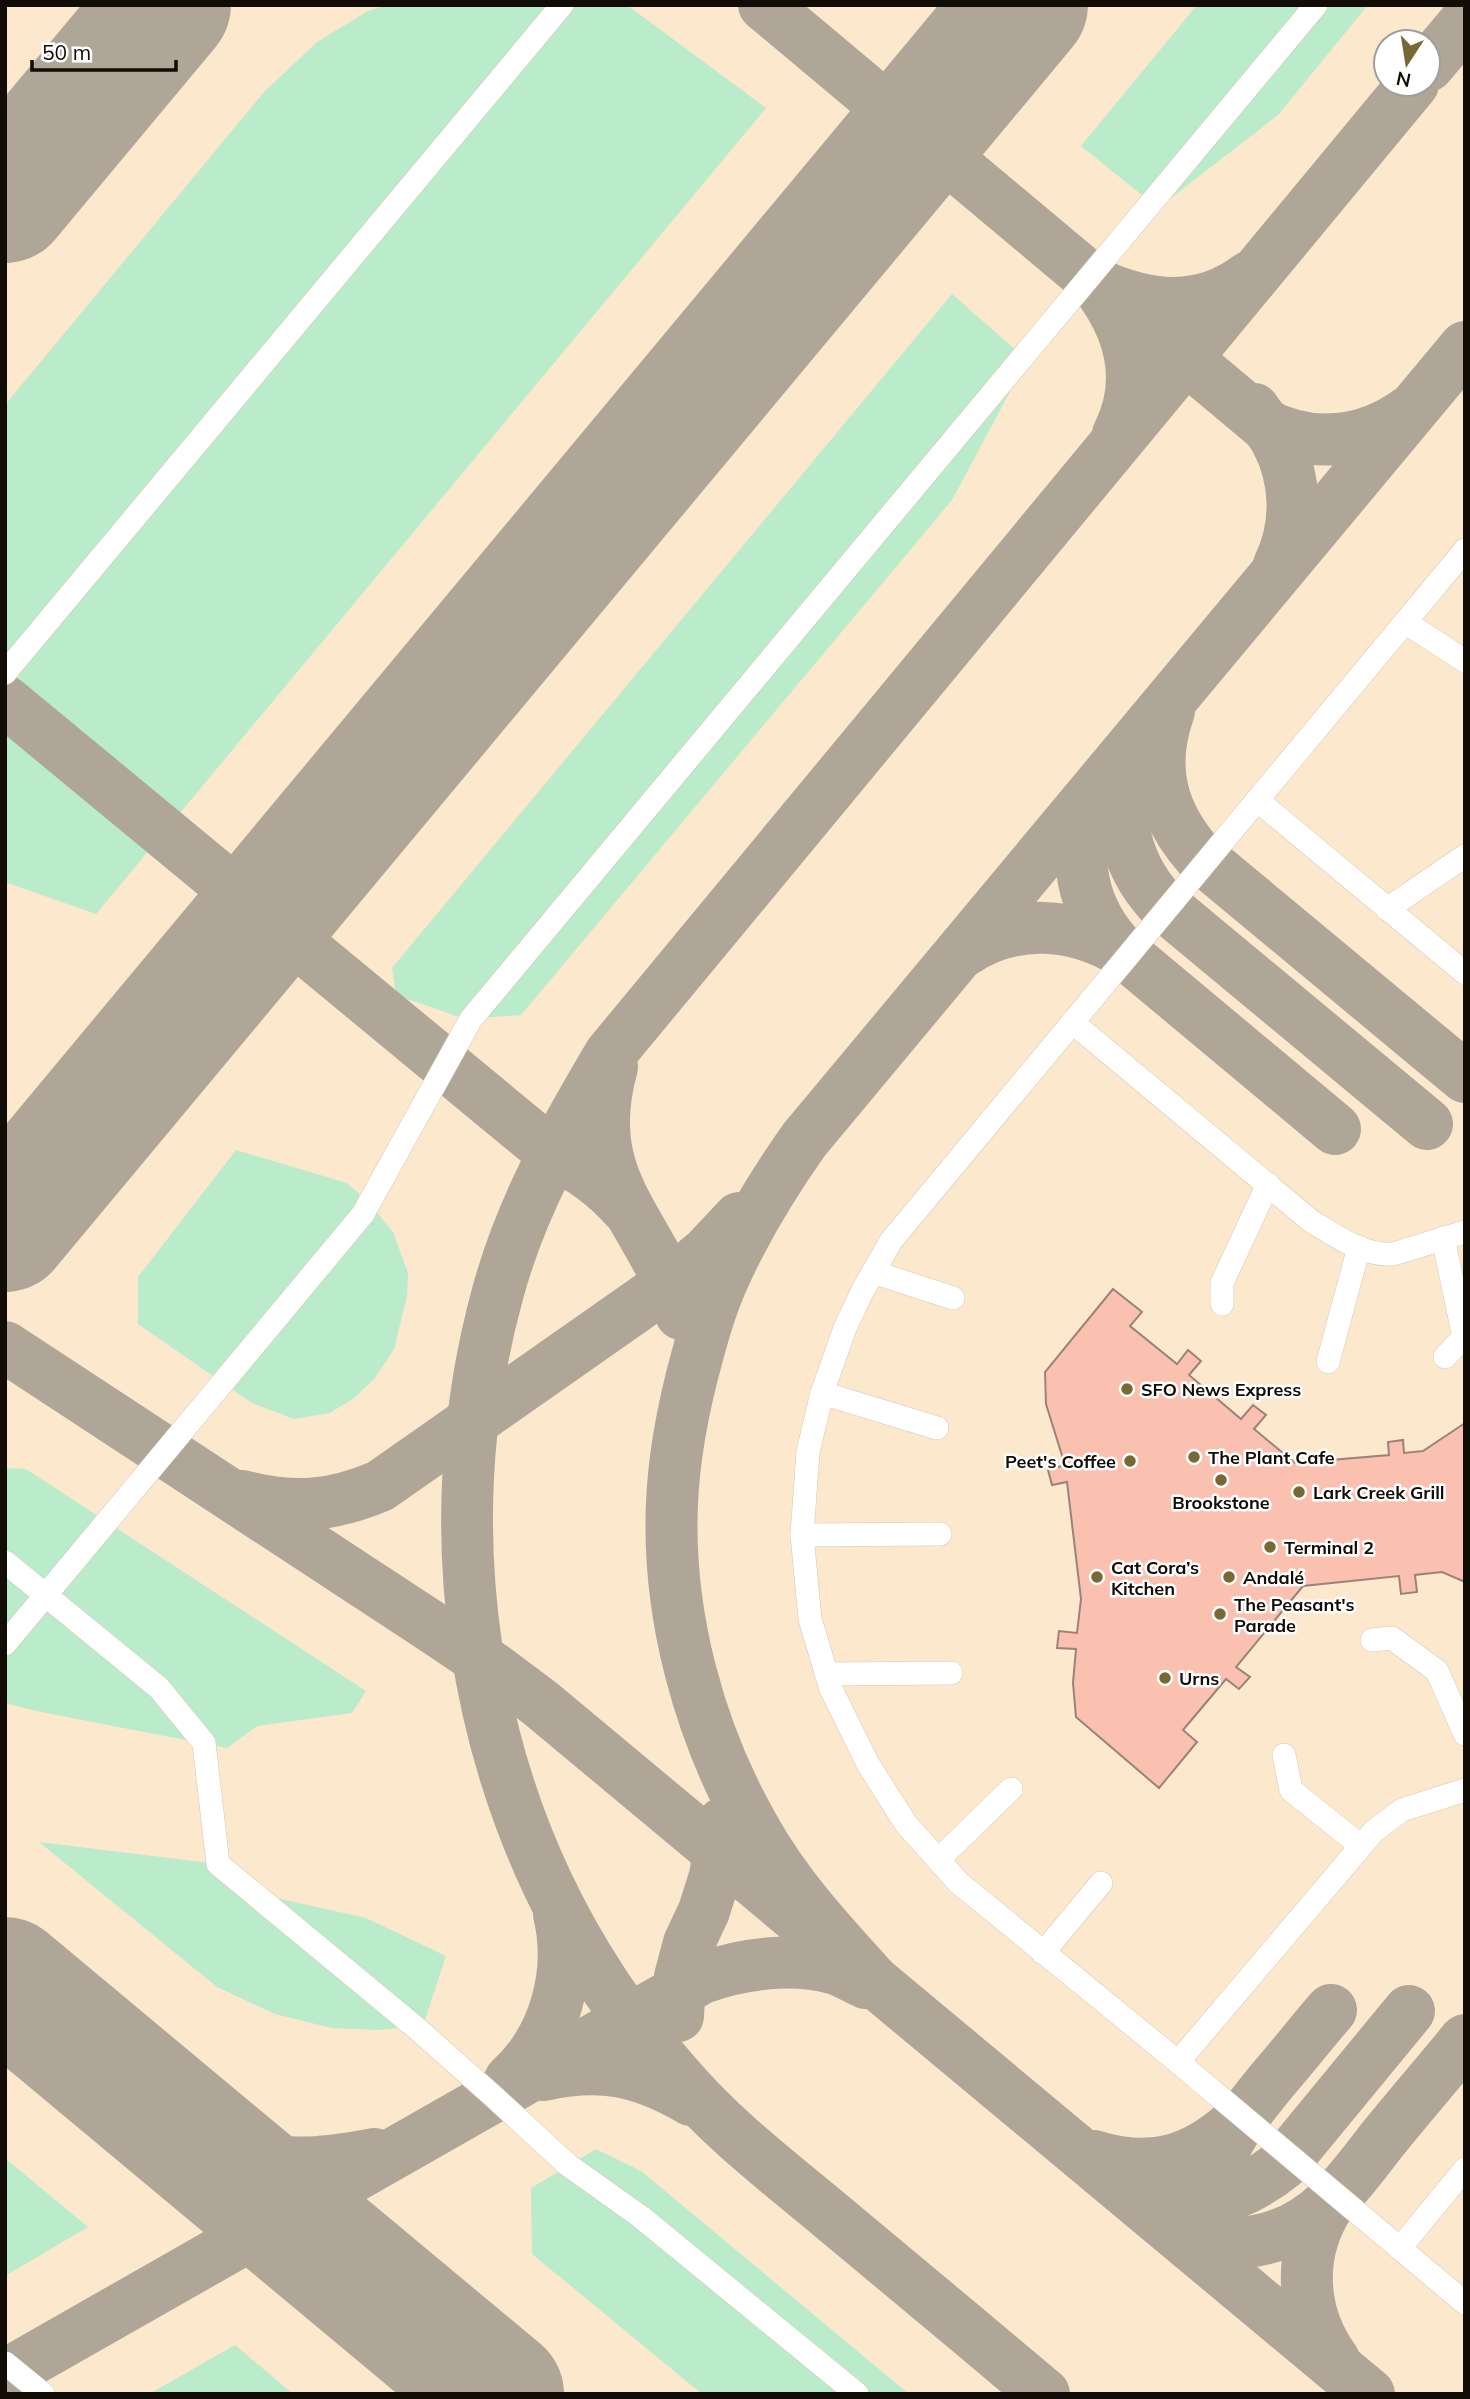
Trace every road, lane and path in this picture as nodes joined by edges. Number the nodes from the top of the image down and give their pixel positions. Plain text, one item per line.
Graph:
1 (562, 5) edge
2 (1316, 5) edge
3 (1465, 550) edge
4 (1405, 622) junction
5 (1465, 660) edge
6 (5, 673) edge
7 (1257, 800) junction
8 (1465, 856) edge
9 (1387, 909) junction
10 (1465, 974) edge
11 (1072, 1022) junction
12 (1268, 1184) junction
13 (1454, 1235) edge
14 (1359, 1247) junction
15 (873, 1272) junction
16 (954, 1298) dead end
17 (1222, 1304) dead end
18 (1446, 1357) dead end
19 (1328, 1362) dead end
20 (822, 1393) junction
21 (937, 1428) dead end
22 (940, 1534) dead end
23 (802, 1535) junction
24 (5, 1562) edge
25 (47, 1596) junction
26 (1371, 1640) dead end
27 (5, 1644) edge
28 (951, 1673) dead end
29 (827, 1674) junction
30 (1465, 1734) edge
31 (1284, 1755) dead end
32 (1011, 1789) dead end
33 (1465, 1790) edge
34 (1361, 1846) junction
35 (938, 1860) junction
36 (1101, 1883) dead end
37 (1043, 1953) junction
38 (1178, 2062) junction
39 (1465, 2169) edge
40 (1400, 2248) junction
41 (1465, 2303) edge
42 (5, 2363) edge
43 (43, 2394) edge
44 (857, 2394) edge

1 - 6 lane
2 - 25 lane
3 - 4 lane
4 - 5 lane
4 - 7 lane
7 - 9 lane
7 - 11 lane
8 - 9 lane
9 - 10 lane
11 - 12 lane
11 - 15 lane
12 - 14 lane
12 - 17 lane
13 - 14 lane
13 - 18 lane
14 - 19 lane
15 - 16 lane
15 - 20 lane
20 - 21 lane
20 - 23 lane
22 - 23 lane
23 - 29 lane
24 - 25 lane
25 - 27 lane
25 - 44 lane
26 - 30 lane
28 - 29 lane
29 - 35 lane
31 - 34 lane
32 - 35 lane
33 - 34 lane
34 - 38 lane
35 - 37 lane
36 - 37 lane
37 - 38 lane
38 - 40 lane
39 - 40 lane
40 - 41 lane
42 - 43 lane

